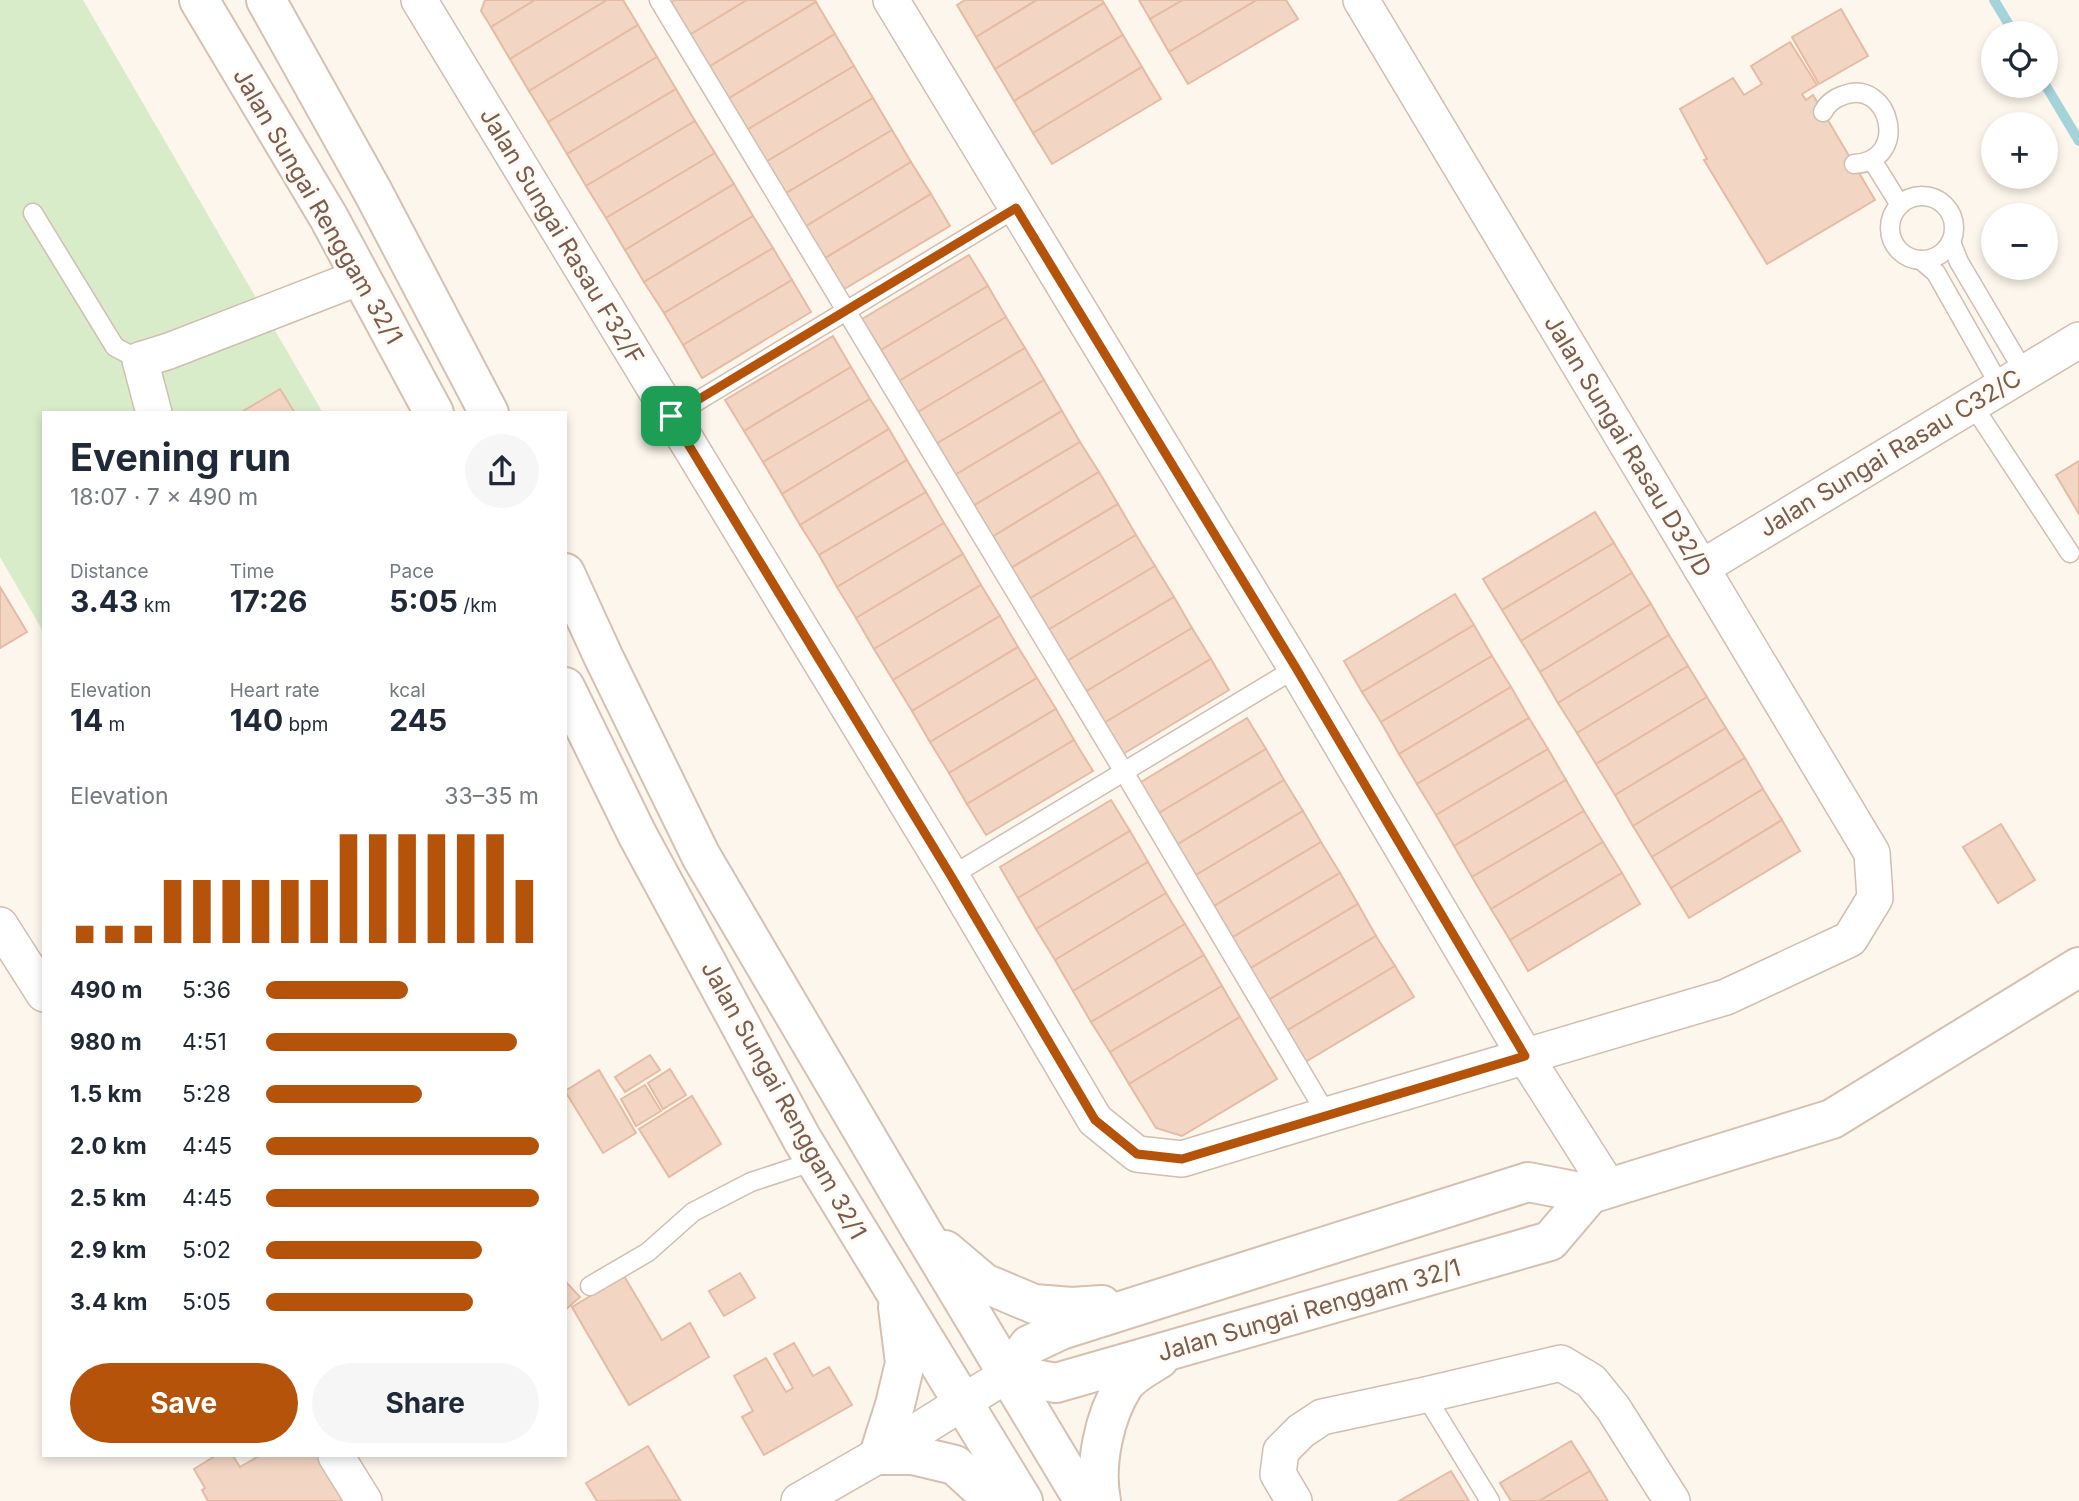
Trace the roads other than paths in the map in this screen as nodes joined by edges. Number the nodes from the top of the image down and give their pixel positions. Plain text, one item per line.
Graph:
1 (200, 0) edge
2 (419, 0) edge
3 (659, 0) edge
4 (891, 0) edge
5 (1361, 0) edge
6 (274, 5) edge
7 (1823, 112) dead end
8 (1872, 160) junction
9 (1854, 164) dead end
10 (1900, 205) junction
11 (1016, 208) junction
12 (33, 213) dead end
13 (1951, 242) junction
14 (1921, 261) junction
15 (360, 277) junction
16 (846, 312) junction
17 (2079, 340) edge
18 (140, 360) junction
19 (1999, 387) junction
20 (153, 411) edge
21 (433, 411) edge
22 (488, 411) edge
23 (671, 416) junction
24 (2070, 553) dead end
25 (1701, 568) junction
26 (567, 577) edge
27 (1296, 668) junction
28 (567, 691) edge
29 (1124, 772) junction
30 (951, 876) junction
31 (0, 925) edge
32 (2079, 967) edge
33 (42, 991) edge
34 (1525, 1056) junction
35 (1327, 1115) junction
36 (815, 1161) junction
37 (1600, 1191) junction
38 (920, 1227) junction
39 (590, 1286) dead end
40 (896, 1296) junction
41 (1150, 1302) junction
42 (1172, 1349) junction
43 (1008, 1374) junction
44 (1425, 1395) junction
45 (963, 1402) junction
46 (879, 1455) junction
47 (337, 1457) edge
48 (1286, 1488) edge
49 (364, 1501) edge
50 (799, 1501) edge
51 (994, 1501) edge
52 (1023, 1501) edge
53 (1084, 1501) edge
54 (1101, 1501) edge
55 (1490, 1501) edge
56 (1672, 1501) edge

1 - 15 main road, Jalan Sungai Renggam 32/1
2 - 23 street, Jalan Sungai Rasau F32/F
3 - 16 lane
4 - 11 street
5 - 25 street, Jalan Sungai Rasau D32/D
6 - 22 main road, Jalan Sungai Renggam 32/1
7 - 8 lane
8 - 9 lane
8 - 10 lane
10 - 13 lane
10 - 14 lane
11 - 16 lane
11 - 27 street
12 - 18 lane
13 - 14 lane
13 - 19 lane
14 - 19 lane
15 - 18 street
15 - 21 main road, Jalan Sungai Renggam 32/1
16 - 23 lane
16 - 29 lane
17 - 19 street, Jalan Sungai Rasau C32/C
18 - 20 street
19 - 24 lane
19 - 25 street, Jalan Sungai Rasau C32/C
23 - 30 street, Jalan Sungai Rasau F32/F
25 - 34 street, Jalan Sungai Rasau D32/D
26 - 38 main road, Jalan Sungai Renggam 32/1
27 - 29 lane
27 - 34 street
28 - 36 main road, Jalan Sungai Renggam 32/1
29 - 30 lane
29 - 35 lane
30 - 35 street, Jalan Sungai Rasau F32/F
31 - 33 street
32 - 37 main road
34 - 35 street
34 - 37 street
36 - 39 lane
36 - 40 main road, Jalan Sungai Renggam 32/1
37 - 41 main road
37 - 42 main road, Jalan Sungai Renggam 32/1
38 - 41 main road
38 - 43 main road, Jalan Sungai Renggam 32/1
40 - 45 main road, Jalan Sungai Renggam 32/1
40 - 46 main road
41 - 43 main road
42 - 43 main road, Jalan Sungai Renggam 32/1
42 - 54 main road
43 - 45 street
43 - 53 main road, Jalan Sungai Renggam 32/1
44 - 48 street
44 - 55 lane
44 - 56 street
45 - 46 street
45 - 52 main road, Jalan Sungai Renggam 32/1
46 - 50 street
46 - 51 main road
47 - 49 street

